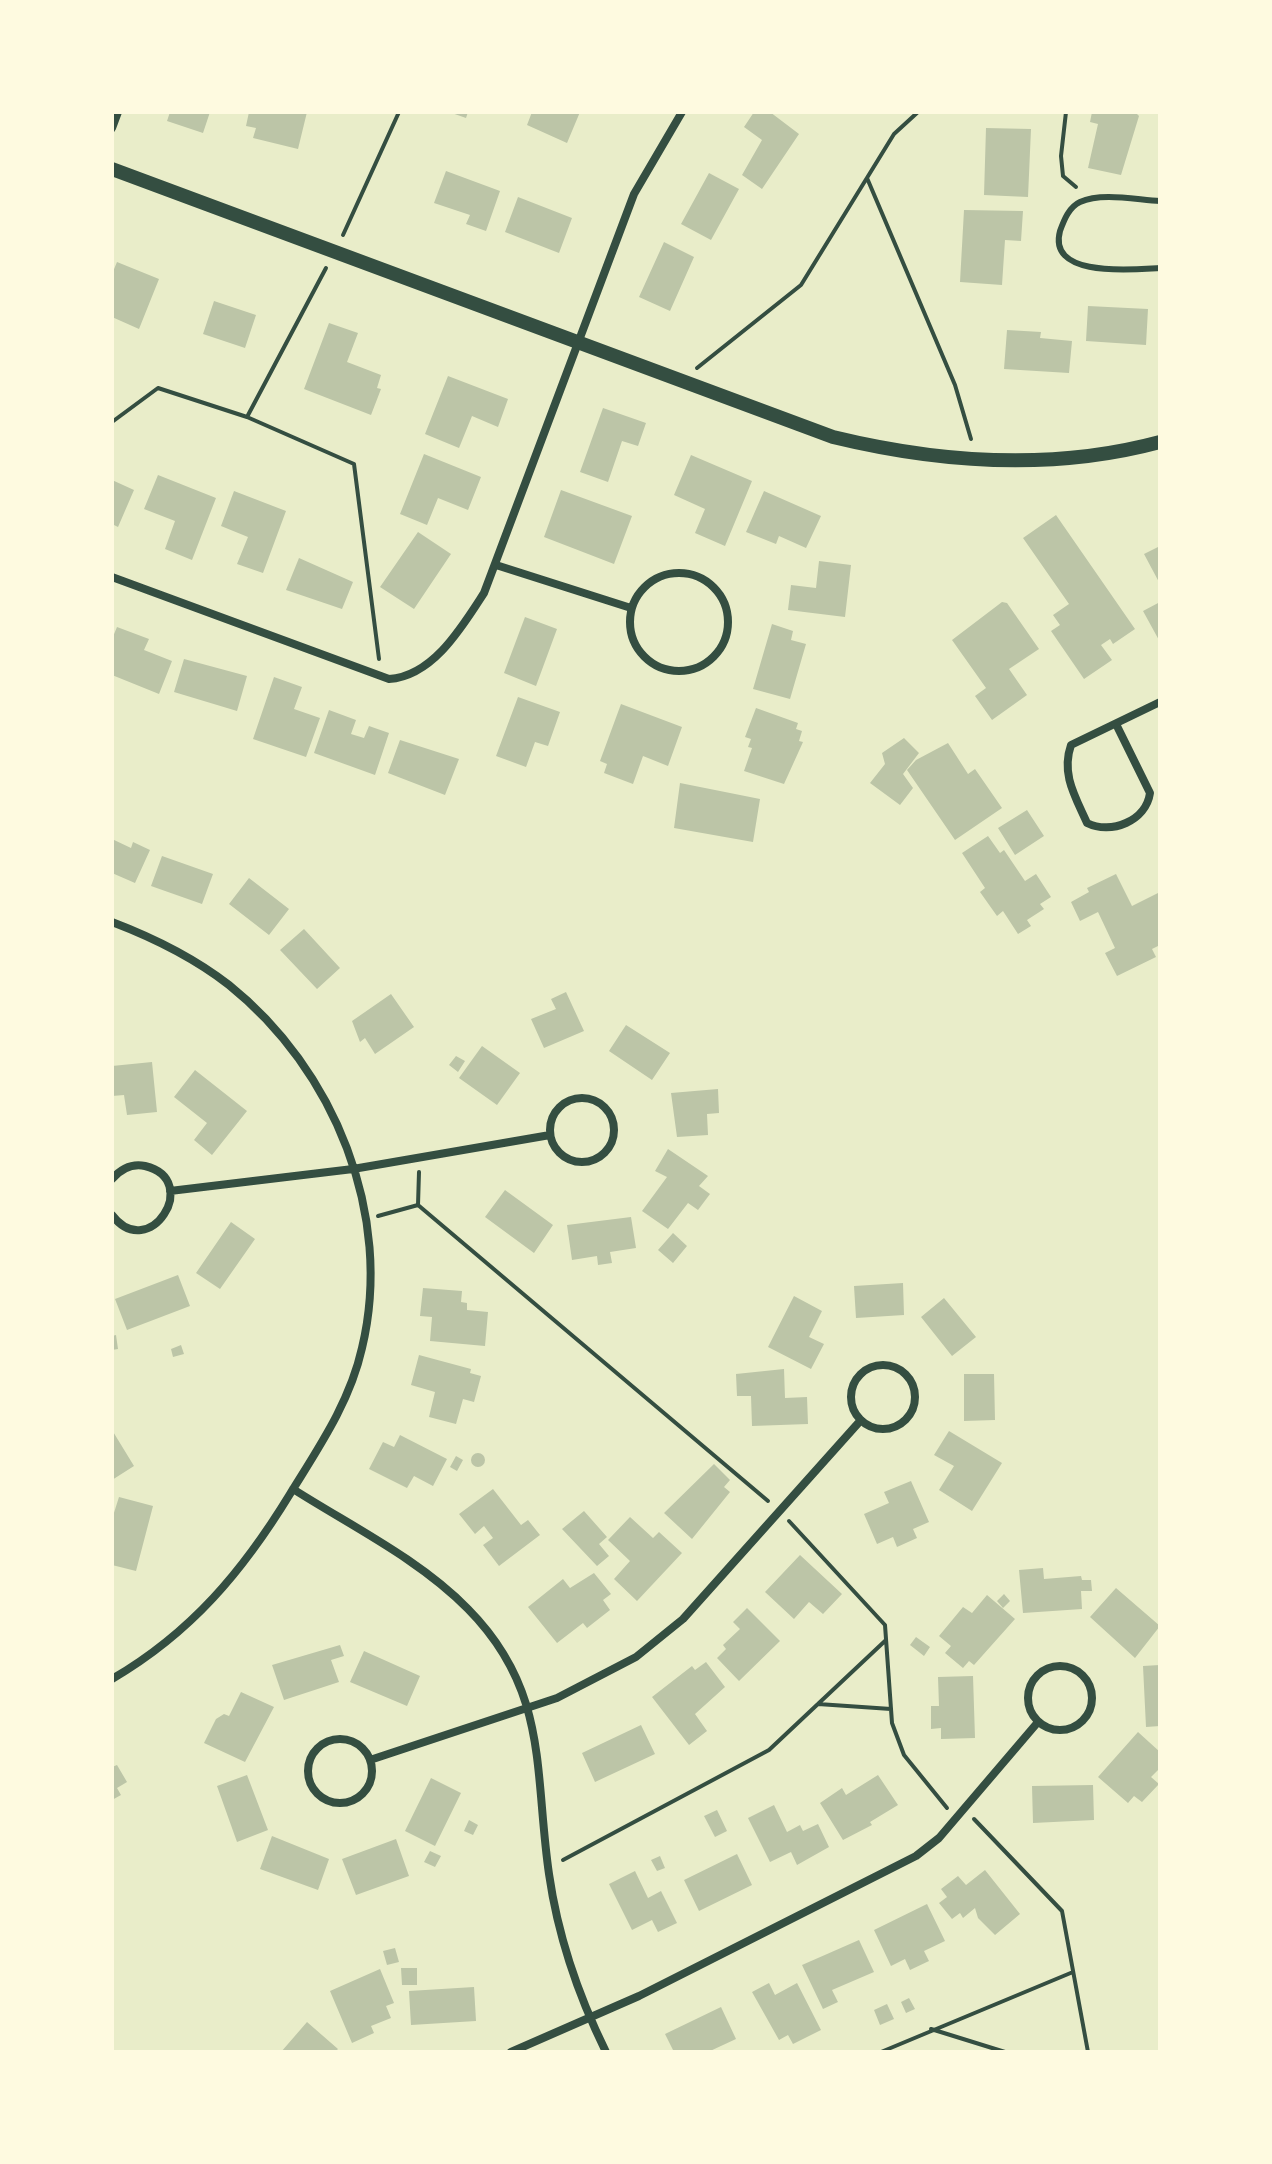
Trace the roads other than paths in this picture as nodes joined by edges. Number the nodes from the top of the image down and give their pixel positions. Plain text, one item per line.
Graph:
1 (118, 112) edge
2 (682, 112) edge
3 (112, 128) edge
4 (112, 169) edge
5 (1160, 201) edge
6 (1160, 268) edge
7 (576, 343) junction
8 (1160, 442) edge
9 (496, 565) junction
10 (112, 577) edge
11 (631, 608) junction
12 (1160, 702) edge
13 (1116, 724) junction
14 (112, 922) edge
15 (550, 1135) junction
16 (353, 1169) junction
17 (112, 1179) edge
18 (170, 1191) junction
19 (112, 1215) edge
20 (861, 1420) junction
21 (293, 1489) junction
22 (112, 1679) edge
23 (529, 1707) junction
24 (1038, 1722) junction
25 (370, 1760) junction
26 (590, 2019) junction
27 (511, 2052) edge
28 (606, 2052) edge

1 - 3 street
2 - 7 street
4 - 7 street
5 - 6 lane
7 - 8 street
7 - 9 street
9 - 10 street
9 - 11 street
11 - 11 street
12 - 13 street
13 - 13 street
14 - 16 street
15 - 15 street
15 - 16 street
16 - 18 street
16 - 21 street
17 - 18 street
18 - 19 street
20 - 20 street
20 - 23 street
21 - 22 street
21 - 23 street
23 - 25 street
23 - 26 street
24 - 24 street
24 - 26 street
25 - 25 street
26 - 27 street
26 - 28 street

